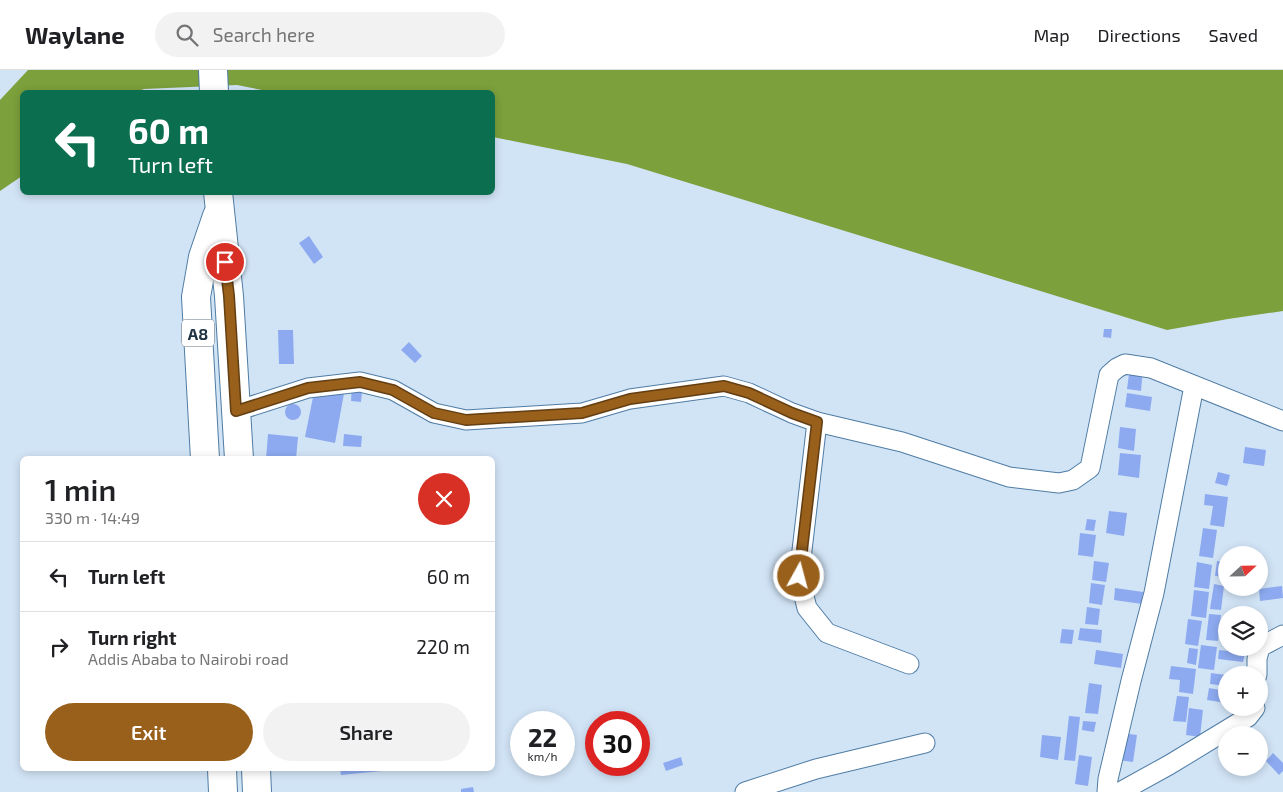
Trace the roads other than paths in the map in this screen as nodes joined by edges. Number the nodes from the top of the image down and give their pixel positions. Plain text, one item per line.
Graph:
1 (213, 70) edge
2 (214, 90) edge
3 (218, 201) edge
4 (1194, 386) junction
5 (236, 411) junction
6 (1283, 420) edge
7 (817, 422) junction
8 (205, 456) edge
9 (238, 456) edge
10 (1283, 636) edge
11 (909, 664) dead end
12 (1257, 666) edge
13 (1249, 716) edge
14 (925, 744) dead end
15 (222, 771) edge
16 (256, 771) edge
17 (1147, 786) edge
18 (223, 792) edge
19 (257, 792) edge
20 (745, 792) edge
21 (1106, 792) edge
22 (1120, 792) edge

1 - 2 highway
3 - 5 highway, A8
3 - 8 highway, A8
4 - 6 street
4 - 7 street
4 - 21 street
5 - 7 street
5 - 9 highway, A8
7 - 11 street
10 - 12 street
13 - 17 street
14 - 20 street
15 - 18 highway
16 - 19 highway
17 - 22 street

